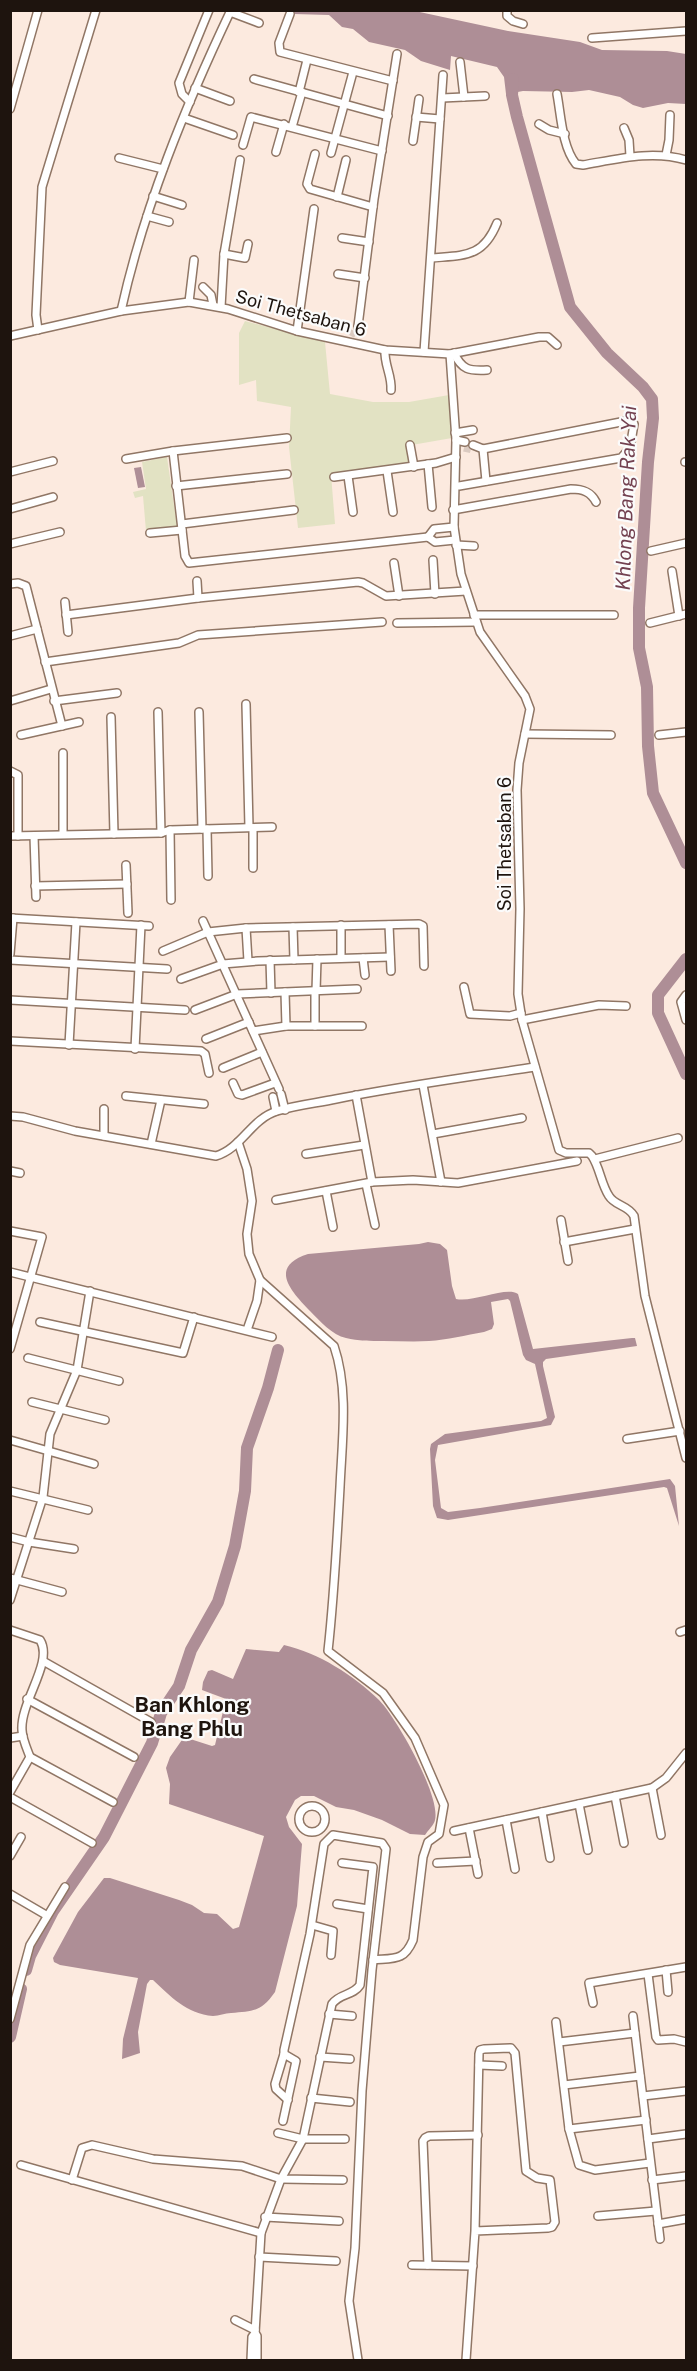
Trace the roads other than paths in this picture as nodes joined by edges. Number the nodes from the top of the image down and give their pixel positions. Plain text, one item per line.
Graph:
1 (38, 10) edge
2 (96, 10) edge
3 (209, 10) edge
4 (507, 10) edge
5 (231, 11) edge
6 (290, 14) dead end
7 (259, 23) dead end
8 (523, 24) dead end
9 (687, 31) edge
10 (592, 38) dead end
11 (397, 54) dead end
12 (307, 60) junction
13 (460, 62) dead end
14 (353, 72) junction
15 (443, 75) dead end
16 (254, 79) dead end
17 (393, 81) junction
18 (195, 88) junction
19 (300, 92) junction
20 (557, 94) dead end
21 (485, 96) dead end
22 (464, 97) junction
23 (442, 98) junction
24 (419, 99) dead end
25 (230, 101) dead end
26 (190, 102) junction
27 (345, 105) junction
28 (11, 107) edge
29 (388, 116) junction
30 (670, 116) dead end
31 (416, 117) junction
32 (184, 118) junction
33 (440, 119) junction
34 (284, 124) junction
35 (539, 124) dead end
36 (292, 127) junction
37 (624, 128) dead end
38 (565, 134) junction
39 (233, 135) dead end
40 (335, 139) junction
41 (413, 141) dead end
42 (243, 144) dead end
43 (382, 151) junction
44 (276, 152) dead end
45 (331, 153) dead end
46 (315, 154) dead end
47 (666, 155) junction
48 (630, 156) junction
49 (119, 158) dead end
50 (240, 160) dead end
51 (346, 160) dead end
52 (687, 160) edge
53 (163, 169) junction
54 (153, 196) junction
55 (337, 197) junction
56 (182, 205) dead end
57 (373, 207) junction
58 (314, 209) dead end
59 (147, 216) junction
60 (169, 222) dead end
61 (497, 223) dead end
62 (342, 238) dead end
63 (369, 242) junction
64 (248, 244) dead end
65 (224, 254) junction
66 (431, 258) junction
67 (194, 260) dead end
68 (338, 274) dead end
69 (365, 278) junction
70 (203, 287) dead end
71 (189, 302) junction
72 (217, 306) junction
73 (121, 311) junction
74 (38, 330) junction
75 (297, 331) junction
76 (356, 332) junction
77 (10, 336) edge
78 (346, 343) junction
79 (359, 345) junction
80 (557, 345) dead end
81 (385, 350) junction
82 (424, 352) junction
83 (452, 354) junction
84 (487, 370) dead end
85 (391, 390) dead end
86 (474, 430) dead end
87 (287, 438) dead end
88 (456, 439) junction
89 (410, 446) dead end
90 (473, 447) junction
91 (173, 451) junction
92 (456, 457) junction
93 (126, 459) dead end
94 (53, 461) dead end
95 (428, 464) junction
96 (414, 466) junction
97 (387, 471) junction
98 (10, 472) edge
99 (287, 474) dead end
100 (348, 476) junction
101 (334, 477) dead end
102 (486, 481) junction
103 (176, 486) junction
104 (459, 486) dead end
105 (53, 497) dead end
106 (597, 502) dead end
107 (432, 507) dead end
108 (10, 509) edge
109 (294, 510) dead end
110 (453, 510) junction
111 (353, 512) dead end
112 (393, 512) dead end
113 (182, 527) junction
114 (454, 527) junction
115 (60, 532) dead end
116 (150, 533) dead end
117 (428, 537) junction
118 (10, 543) edge
119 (455, 543) junction
120 (687, 543) edge
121 (474, 546) dead end
122 (651, 551) dead end
123 (433, 560) dead end
124 (394, 563) dead end
125 (672, 572) dead end
126 (197, 581) dead end
127 (10, 584) edge
128 (466, 591) junction
129 (435, 594) junction
130 (399, 596) junction
131 (198, 598) junction
132 (65, 602) dead end
133 (66, 615) junction
134 (614, 615) dead end
135 (683, 615) edge
136 (475, 618) junction
137 (382, 622) dead end
138 (397, 623) dead end
139 (650, 623) dead end
140 (37, 629) junction
141 (68, 632) dead end
142 (10, 636) edge
143 (45, 662) junction
144 (51, 689) junction
145 (117, 693) dead end
146 (10, 701) edge
147 (54, 701) junction
148 (246, 704) dead end
149 (158, 712) dead end
150 (199, 712) dead end
151 (111, 717) dead end
152 (79, 722) dead end
153 (62, 726) junction
154 (687, 732) edge
155 (525, 734) junction
156 (21, 735) dead end
157 (611, 735) dead end
158 (659, 735) dead end
159 (63, 753) dead end
160 (10, 771) edge
161 (251, 827) junction
162 (272, 827) dead end
163 (204, 829) junction
164 (170, 830) junction
165 (161, 833) junction
166 (63, 834) junction
167 (114, 834) junction
168 (14, 836) edge
169 (34, 836) junction
170 (126, 865) dead end
171 (254, 868) dead end
172 (208, 876) dead end
173 (127, 884) junction
174 (35, 886) junction
175 (36, 897) dead end
176 (171, 900) dead end
177 (128, 913) dead end
178 (12, 918) edge
179 (76, 921) junction
180 (203, 921) dead end
181 (340, 925) junction
182 (389, 925) junction
183 (293, 927) junction
184 (246, 928) junction
185 (208, 933) junction
186 (162, 951) dead end
187 (10, 954) edge
188 (390, 957) junction
189 (341, 958) junction
190 (363, 958) junction
191 (317, 959) junction
192 (10, 960) edge
193 (270, 960) junction
194 (294, 960) junction
195 (248, 961) junction
196 (74, 963) junction
197 (223, 964) junction
198 (424, 966) dead end
199 (139, 967) junction
200 (167, 969) dead end
201 (391, 971) dead end
202 (365, 975) dead end
203 (181, 979) dead end
204 (464, 987) dead end
205 (357, 989) dead end
206 (316, 991) junction
207 (271, 993) junction
208 (285, 993) junction
209 (237, 994) junction
210 (687, 995) edge
211 (10, 1000) edge
212 (71, 1004) junction
213 (626, 1006) dead end
214 (137, 1008) junction
215 (185, 1010) dead end
216 (195, 1010) dead end
217 (522, 1016) junction
218 (687, 1020) edge
219 (249, 1022) junction
220 (286, 1026) junction
221 (315, 1026) junction
222 (362, 1026) dead end
223 (253, 1030) junction
224 (206, 1040) dead end
225 (10, 1041) edge
226 (69, 1045) junction
227 (135, 1049) junction
228 (261, 1052) junction
229 (535, 1066) junction
230 (223, 1068) dead end
231 (209, 1073) dead end
232 (233, 1083) dead end
233 (423, 1085) junction
234 (275, 1088) junction
235 (356, 1095) junction
236 (126, 1096) dead end
237 (161, 1100) junction
238 (204, 1104) dead end
239 (104, 1109) dead end
240 (280, 1111) junction
241 (10, 1116) edge
242 (522, 1118) dead end
243 (433, 1134) junction
244 (104, 1136) junction
245 (678, 1138) dead end
246 (238, 1142) junction
247 (151, 1144) junction
248 (364, 1145) junction
249 (306, 1154) dead end
250 (595, 1159) junction
251 (577, 1161) dead end
252 (10, 1171) edge
253 (20, 1173) dead end
254 (441, 1182) junction
255 (369, 1183) junction
256 (326, 1191) junction
257 (276, 1200) dead end
258 (561, 1220) dead end
259 (375, 1225) dead end
260 (333, 1227) dead end
261 (635, 1229) junction
262 (10, 1231) edge
263 (564, 1242) junction
264 (568, 1261) dead end
265 (10, 1272) edge
266 (30, 1275) junction
267 (260, 1281) junction
268 (90, 1291) junction
269 (10, 1311) edge
270 (19, 1313) junction
271 (194, 1317) junction
272 (40, 1322) dead end
273 (247, 1330) junction
274 (85, 1331) junction
275 (272, 1337) dead end
276 (10, 1349) edge
277 (28, 1358) dead end
278 (77, 1370) junction
279 (119, 1381) dead end
280 (32, 1402) dead end
281 (61, 1410) junction
282 (105, 1420) dead end
283 (680, 1431) junction
284 (627, 1438) dead end
285 (10, 1440) edge
286 (48, 1451) junction
287 (687, 1458) edge
288 (94, 1464) dead end
289 (10, 1491) edge
290 (42, 1499) junction
291 (88, 1510) dead end
292 (10, 1537) edge
293 (29, 1542) junction
294 (74, 1549) dead end
295 (14, 1579) edge
296 (62, 1592) dead end
297 (10, 1600) edge
298 (10, 1630) edge
299 (44, 1660) junction
300 (27, 1699) junction
301 (151, 1722) dead end
302 (24, 1736) junction
303 (10, 1738) edge
304 (687, 1753) edge
305 (30, 1757) junction
306 (134, 1757) dead end
307 (652, 1788) junction
308 (10, 1792) edge
309 (615, 1796) junction
310 (10, 1797) edge
311 (113, 1802) dead end
312 (579, 1804) junction
313 (542, 1812) junction
314 (506, 1820) junction
315 (321, 1828) dead end
316 (469, 1828) junction
317 (454, 1831) dead end
318 (661, 1835) dead end
319 (329, 1836) junction
320 (21, 1837) dead end
321 (92, 1843) dead end
322 (624, 1843) dead end
323 (588, 1850) dead end
324 (10, 1856) edge
325 (550, 1858) dead end
326 (476, 1861) junction
327 (342, 1863) dead end
328 (436, 1863) dead end
329 (515, 1869) dead end
330 (478, 1874) dead end
331 (65, 1887) dead end
332 (10, 1894) edge
333 (337, 1904) dead end
334 (368, 1908) junction
335 (46, 1915) junction
336 (312, 1926) junction
337 (332, 1955) dead end
338 (374, 1959) junction
339 (687, 1967) edge
340 (666, 1970) junction
341 (648, 1974) junction
342 (669, 1992) dead end
343 (593, 2002) dead end
344 (329, 2014) junction
345 (352, 2016) dead end
346 (633, 2016) dead end
347 (10, 2019) edge
348 (556, 2022) dead end
349 (635, 2033) junction
350 (559, 2042) junction
351 (687, 2042) edge
352 (284, 2054) junction
353 (320, 2057) junction
354 (350, 2059) dead end
355 (479, 2065) junction
356 (502, 2067) dead end
357 (640, 2076) junction
358 (564, 2085) junction
359 (687, 2091) edge
360 (643, 2096) junction
361 (311, 2098) junction
362 (288, 2100) junction
363 (350, 2102) dead end
364 (646, 2120) junction
365 (283, 2121) dead end
366 (569, 2129) junction
367 (278, 2133) dead end
368 (687, 2134) edge
369 (478, 2135) junction
370 (303, 2139) junction
371 (345, 2139) dead end
372 (648, 2139) junction
373 (650, 2163) junction
374 (21, 2165) dead end
375 (687, 2175) edge
376 (281, 2179) junction
377 (72, 2180) junction
378 (343, 2180) dead end
379 (652, 2180) junction
380 (656, 2211) junction
381 (598, 2216) dead end
382 (265, 2217) junction
383 (687, 2219) edge
384 (339, 2221) dead end
385 (658, 2224) junction
386 (475, 2231) junction
387 (261, 2233) junction
388 (660, 2239) dead end
389 (259, 2257) junction
390 (336, 2261) dead end
391 (412, 2265) dead end
392 (428, 2265) junction
393 (472, 2266) junction
394 (235, 2320) dead end
395 (255, 2331) junction
396 (251, 2361) edge
397 (257, 2361) edge
398 (358, 2361) edge
399 (466, 2361) edge

1 - 28 street
2 - 74 street
3 - 26 street
4 - 8 street
5 - 7 street
5 - 18 street
6 - 12 street
9 - 10 street
11 - 17 street
12 - 14 street
12 - 19 street
13 - 22 street
14 - 17 street
14 - 27 street
15 - 23 street
16 - 19 street
17 - 29 street
18 - 25 street
18 - 26 street
19 - 27 street
19 - 36 street
20 - 38 street
21 - 22 street
22 - 23 street
23 - 33 street
24 - 31 street
26 - 32 street
27 - 29 street
27 - 40 street
29 - 43 street
30 - 47 street
31 - 33 street
31 - 41 street
32 - 39 street
32 - 53 street
33 - 66 street
34 - 36 street
34 - 42 street
34 - 44 street
35 - 38 street
36 - 40 street
37 - 48 street
38 - 48 street
40 - 43 street
40 - 45 street
43 - 57 street
46 - 55 street
47 - 48 street
47 - 52 street
49 - 53 street
50 - 65 street
51 - 55 street
53 - 54 street
54 - 56 street
54 - 59 street
55 - 57 street
57 - 63 street
58 - 75 street
59 - 60 street
59 - 73 street
61 - 66 street
62 - 63 street
63 - 69 street
64 - 65 street
65 - 72 street
66 - 82 street
67 - 71 street
68 - 69 street
69 - 76 street
70 - 72 street
71 - 72 street, Soi Thetsaban 6
71 - 73 street, Soi Thetsaban 6
72 - 75 street, Soi Thetsaban 6
73 - 74 street, Soi Thetsaban 6
74 - 77 street, Soi Thetsaban 6
75 - 78 street, Soi Thetsaban 6
76 - 78 street
76 - 79 street
78 - 79 street, Soi Thetsaban 6
79 - 81 street, Soi Thetsaban 6
80 - 83 street
81 - 82 street, Soi Thetsaban 6
81 - 85 street
82 - 83 street, Soi Thetsaban 6
83 - 84 street
83 - 88 street, Soi Thetsaban 6
86 - 88 street
87 - 91 street
88 - 90 street
88 - 92 street, Soi Thetsaban 6
89 - 96 street
90 - 102 street
90 - 102 street
91 - 93 street
91 - 103 street
92 - 95 street
92 - 110 street, Soi Thetsaban 6
94 - 98 street
95 - 96 street
95 - 107 street
96 - 97 street
97 - 100 street
97 - 112 street
99 - 103 street
100 - 101 street
100 - 111 street
102 - 104 street
103 - 113 street
105 - 108 street
106 - 110 street
109 - 113 street
110 - 114 street, Soi Thetsaban 6
113 - 116 street
113 - 117 street
114 - 117 street
114 - 119 street, Soi Thetsaban 6
115 - 118 street
117 - 119 street
119 - 121 street
119 - 128 street, Soi Thetsaban 6
120 - 122 street
123 - 129 street
124 - 130 street
125 - 135 street
126 - 131 street
127 - 140 street
128 - 129 street
128 - 136 street, Soi Thetsaban 6
129 - 130 street
130 - 131 street
131 - 133 street
132 - 133 street
133 - 141 street
134 - 136 street
135 - 139 street
136 - 138 street
136 - 155 street, Soi Thetsaban 6
137 - 143 street
140 - 142 street
140 - 143 street
143 - 144 street
144 - 146 street
144 - 147 street
145 - 147 street
147 - 153 street
148 - 161 street
149 - 165 street
150 - 163 street
151 - 167 street
152 - 153 street
153 - 156 street
154 - 158 street
155 - 157 street
155 - 217 street, Soi Thetsaban 6
159 - 166 street
160 - 168 street
161 - 162 street
161 - 163 street
161 - 171 street
163 - 164 street
163 - 172 street
164 - 165 street
164 - 176 street
165 - 167 street
166 - 167 street
166 - 169 street
168 - 169 street
169 - 174 street
170 - 173 street
173 - 174 street
173 - 177 street
174 - 175 street
178 - 179 street
178 - 187 street
179 - 196 street
179 - 199 street
180 - 185 street
181 - 182 street
181 - 183 street
181 - 189 street
182 - 188 street
182 - 198 street
183 - 184 street
183 - 194 street
184 - 185 street
184 - 195 street
185 - 186 street
185 - 197 street
188 - 190 street
188 - 201 street
189 - 190 street
189 - 191 street
190 - 202 street
191 - 194 street
191 - 206 street
192 - 196 street
193 - 194 street
193 - 195 street
193 - 207 street
195 - 197 street
196 - 199 street
196 - 212 street
197 - 203 street
197 - 209 street
199 - 200 street
199 - 214 street
204 - 217 street
205 - 206 street
206 - 208 street
206 - 221 street
207 - 208 street
207 - 209 street
208 - 220 street
209 - 216 street
209 - 219 street
210 - 218 street
211 - 212 street
212 - 214 street
212 - 226 street
213 - 217 street
214 - 215 street
214 - 227 street
217 - 229 street, Soi Thetsaban 6
219 - 223 street
219 - 224 street
220 - 221 street
220 - 223 street
221 - 222 street
223 - 228 street
225 - 226 street
226 - 227 street
227 - 231 street
228 - 230 street
228 - 234 street
229 - 233 street
229 - 250 street, Soi Thetsaban 6
232 - 234 street
233 - 235 street
233 - 243 street
234 - 240 street
235 - 240 street
235 - 248 street
236 - 237 street
237 - 238 street
237 - 247 street
239 - 244 street
240 - 246 street
241 - 244 street
242 - 243 street
243 - 254 street
244 - 247 street
245 - 250 street
246 - 247 street
246 - 267 street
248 - 249 street
248 - 255 street
250 - 261 street
251 - 254 street
252 - 253 street
254 - 255 street
255 - 256 street
255 - 259 street
256 - 257 street
256 - 260 street
258 - 263 street
261 - 263 street
261 - 283 street
262 - 266 street
263 - 264 street
265 - 266 street
266 - 268 street
266 - 270 street
267 - 273 street
267 - 338 street
268 - 271 street
268 - 274 street
269 - 270 street
270 - 276 street
271 - 273 street
271 - 274 street
272 - 274 street
273 - 275 street
274 - 278 street
277 - 278 street
278 - 279 street
278 - 281 street
280 - 281 street
281 - 282 street
281 - 286 street
283 - 284 street
283 - 287 street
285 - 286 street
286 - 288 street
286 - 290 street
289 - 290 street
290 - 291 street
290 - 293 street
292 - 293 street
293 - 294 street
293 - 295 street
295 - 296 street
295 - 297 street
298 - 299 street
299 - 300 street
299 - 301 street
300 - 302 street
300 - 306 street
302 - 303 street
302 - 305 street
304 - 307 street
305 - 308 street
305 - 311 street
307 - 309 street
307 - 318 street
309 - 312 street
309 - 322 street
310 - 321 street
312 - 313 street
312 - 323 street
313 - 314 street
313 - 325 street
314 - 316 street
314 - 329 street
315 - 319 street
316 - 317 street
316 - 326 street
319 - 336 street
319 - 338 street
320 - 324 street
326 - 328 street
326 - 330 street
327 - 334 street
331 - 335 street
332 - 335 street
333 - 334 street
334 - 344 street
335 - 347 street
336 - 337 street
336 - 352 street
338 - 398 street
339 - 340 street
340 - 341 street
340 - 342 street
341 - 343 street
341 - 351 street
344 - 345 street
344 - 353 street
346 - 349 street
348 - 350 street
349 - 350 street
349 - 357 street
350 - 358 street
352 - 362 street
352 - 362 street
353 - 354 street
353 - 361 street
355 - 356 street
355 - 369 street
355 - 386 street
357 - 358 street
357 - 360 street
358 - 366 street
359 - 360 street
360 - 364 street
361 - 363 street
361 - 370 street
362 - 365 street
364 - 366 street
364 - 372 street
366 - 373 street
367 - 370 street
368 - 372 street
369 - 386 street
369 - 392 street
370 - 371 street
370 - 376 street
372 - 373 street
373 - 379 street
374 - 377 street
375 - 379 street
376 - 377 street
376 - 378 street
376 - 382 street
377 - 387 street
379 - 380 street
380 - 381 street
380 - 385 street
382 - 384 street
382 - 387 street
383 - 385 street
385 - 388 street
386 - 393 street
387 - 389 street
389 - 390 street
389 - 395 street
391 - 392 street
392 - 393 street
393 - 399 street
394 - 395 street
395 - 396 street
395 - 397 street

